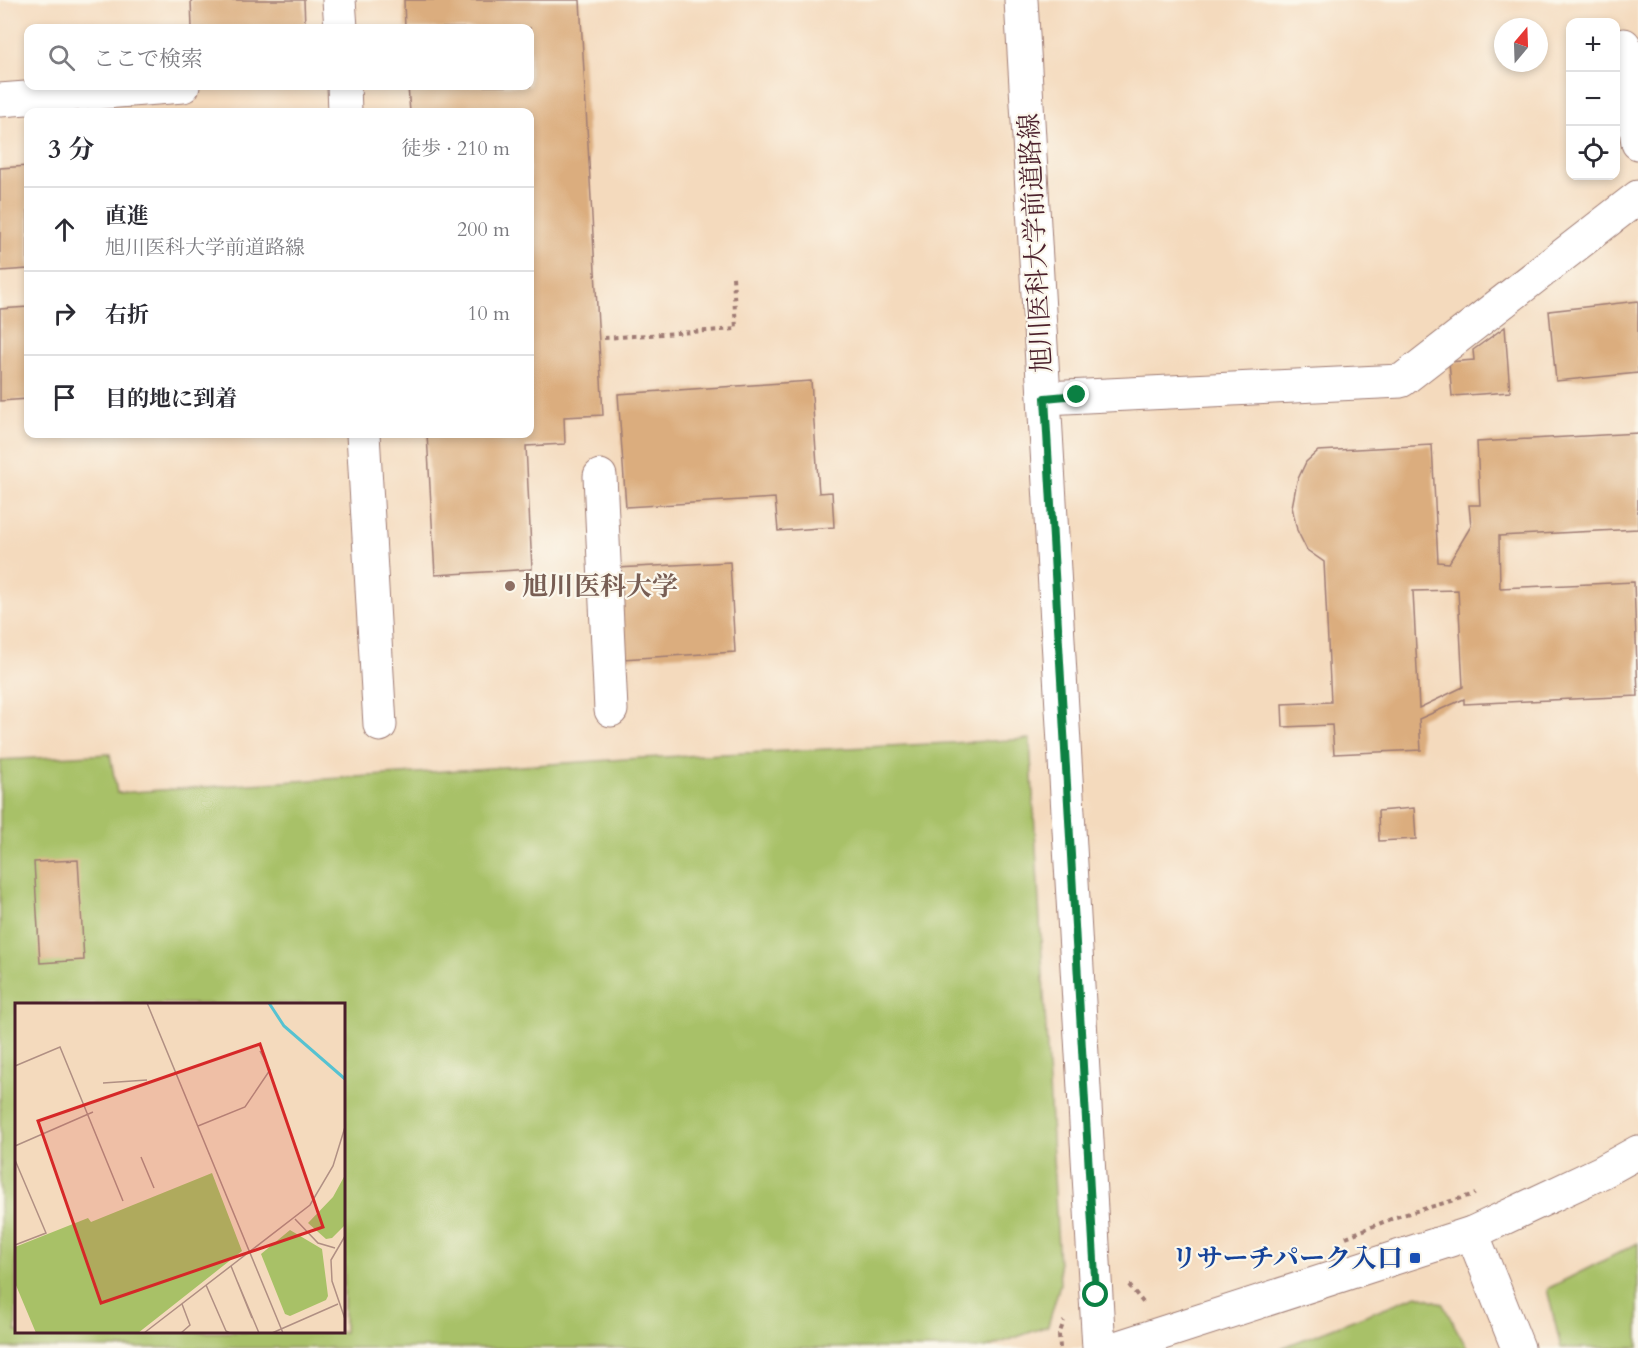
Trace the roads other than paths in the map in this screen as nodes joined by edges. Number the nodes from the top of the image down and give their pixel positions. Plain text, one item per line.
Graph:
1 (339, 0) edge
2 (1021, 0) edge
3 (340, 24) edge
4 (1624, 45) dead end
5 (131, 90) edge
6 (344, 90) edge
7 (0, 100) edge
8 (345, 108) edge
9 (1638, 143) edge
10 (1638, 197) edge
11 (1045, 398) junction
12 (363, 438) edge
13 (600, 476) dead end
14 (611, 710) dead end
15 (380, 724) dead end
16 (1638, 1152) edge
17 (1472, 1233) junction
18 (1099, 1348) edge
19 (1116, 1348) edge
20 (1518, 1348) edge

1 - 3 street
2 - 11 street, 旭川医科大学前道路線
4 - 9 street
5 - 7 street
6 - 8 street
10 - 11 street
11 - 18 street, 旭川医科大学前道路線
12 - 15 street
13 - 14 street
16 - 17 street
17 - 19 street
17 - 20 street

